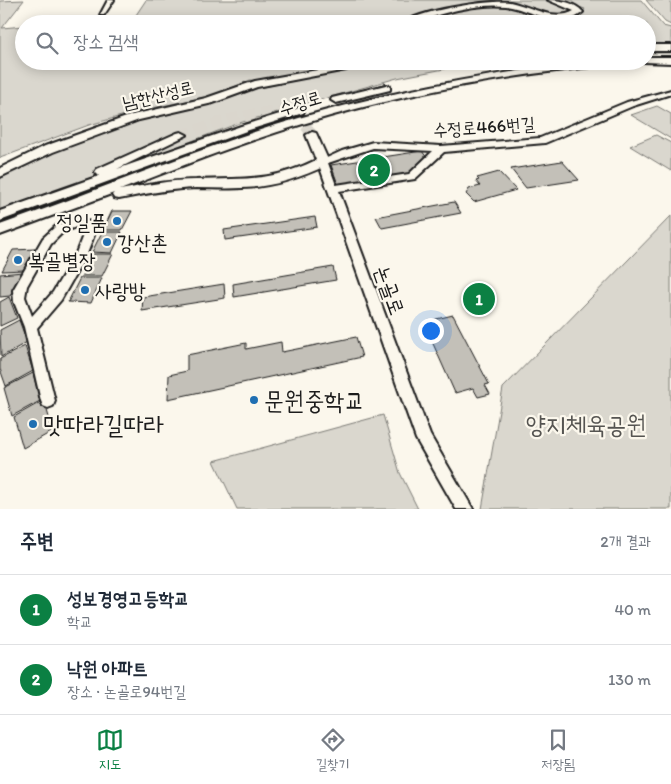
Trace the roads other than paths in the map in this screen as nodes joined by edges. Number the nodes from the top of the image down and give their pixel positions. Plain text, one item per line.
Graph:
1 (111, 0) edge
2 (552, 0) edge
3 (102, 14) dead end
4 (432, 15) edge
5 (552, 15) edge
6 (575, 15) edge
7 (656, 48) edge
8 (671, 48) edge
9 (656, 52) edge
10 (671, 53) edge
11 (656, 60) edge
12 (671, 60) edge
13 (332, 70) edge
14 (488, 70) edge
15 (551, 70) edge
16 (671, 92) edge
17 (181, 135) tunnel mouth
18 (312, 135) tunnel mouth
19 (441, 149) junction
20 (323, 162) junction
21 (0, 174) edge
22 (332, 190) junction
23 (64, 193) junction
24 (40, 201) junction
25 (66, 207) junction
26 (0, 210) edge
27 (0, 216) edge
28 (74, 224) junction
29 (0, 230) edge
30 (30, 327) junction
31 (48, 401) dead end
32 (465, 509) edge

1 - 3 street
2 - 6 main road
4 - 5 main road
7 - 8 main road
9 - 10 main road
11 - 12 main road
13 - 21 main road, 남한산성로
14 - 23 main road, 수정로
15 - 25 main road, 수정로
16 - 19 street, 수정로466번길
17 - 23 main road
18 - 20 main road
19 - 20 street, 수정로466번길
19 - 22 street
20 - 22 street, 논골로
20 - 25 main road
22 - 32 street, 논골로
23 - 24 main road, 수정로
24 - 26 main road
24 - 27 main road, 수정로
25 - 28 street
25 - 29 main road, 수정로
28 - 30 street
28 - 30 street
30 - 31 street

